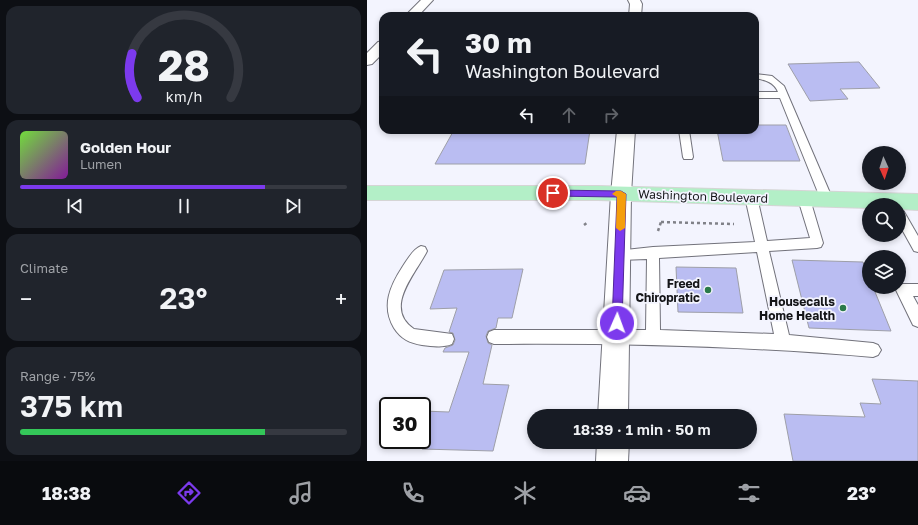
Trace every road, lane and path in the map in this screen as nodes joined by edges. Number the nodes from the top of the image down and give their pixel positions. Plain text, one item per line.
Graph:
1 (427, 0) edge
2 (634, 0) edge
3 (415, 12) edge
4 (635, 12) edge
5 (379, 49) edge
6 (367, 61) edge
7 (759, 77) edge
8 (759, 94) edge
9 (784, 95) junction
10 (626, 134) edge
11 (685, 134) edge
12 (688, 157) dead end
13 (367, 193) edge
14 (621, 194) junction
15 (751, 197) junction
16 (804, 199) junction
17 (827, 200) junction
18 (918, 202) edge
19 (862, 203) edge
20 (906, 204) edge
21 (588, 222) dead end
22 (661, 222) dead end
23 (757, 224) junction
24 (584, 225) dead end
25 (906, 225) edge
26 (761, 246) junction
27 (918, 247) edge
28 (421, 251) dead end
29 (653, 252) junction
30 (619, 255) junction
31 (918, 290) edge
32 (918, 320) edge
33 (616, 336) junction
34 (494, 337) dead end
35 (653, 338) junction
36 (447, 339) dead end
37 (783, 342) junction
38 (873, 350) dead end
39 (613, 409) edge
40 (613, 449) edge
41 (612, 461) edge

1 - 3 street
2 - 4 street
5 - 6 street
7 - 9 lane
8 - 9 lane
9 - 17 lane
10 - 14 street
11 - 12 lane
13 - 14 main road, Washington Boulevard
14 - 15 main road, Washington Boulevard
14 - 30 street
15 - 16 main road, Washington Boulevard
15 - 23 lane
16 - 17 main road, Washington Boulevard
16 - 26 lane
17 - 19 main road, Washington Boulevard
18 - 20 main road, Washington Boulevard
21 - 24 path
22 - 23 path
23 - 26 lane
25 - 27 lane
26 - 29 lane
26 - 37 lane
28 - 36 lane
29 - 30 lane
29 - 35 lane
30 - 33 street
31 - 32 lane
33 - 34 lane
33 - 35 lane
33 - 39 street
35 - 37 lane
37 - 38 lane
40 - 41 street

